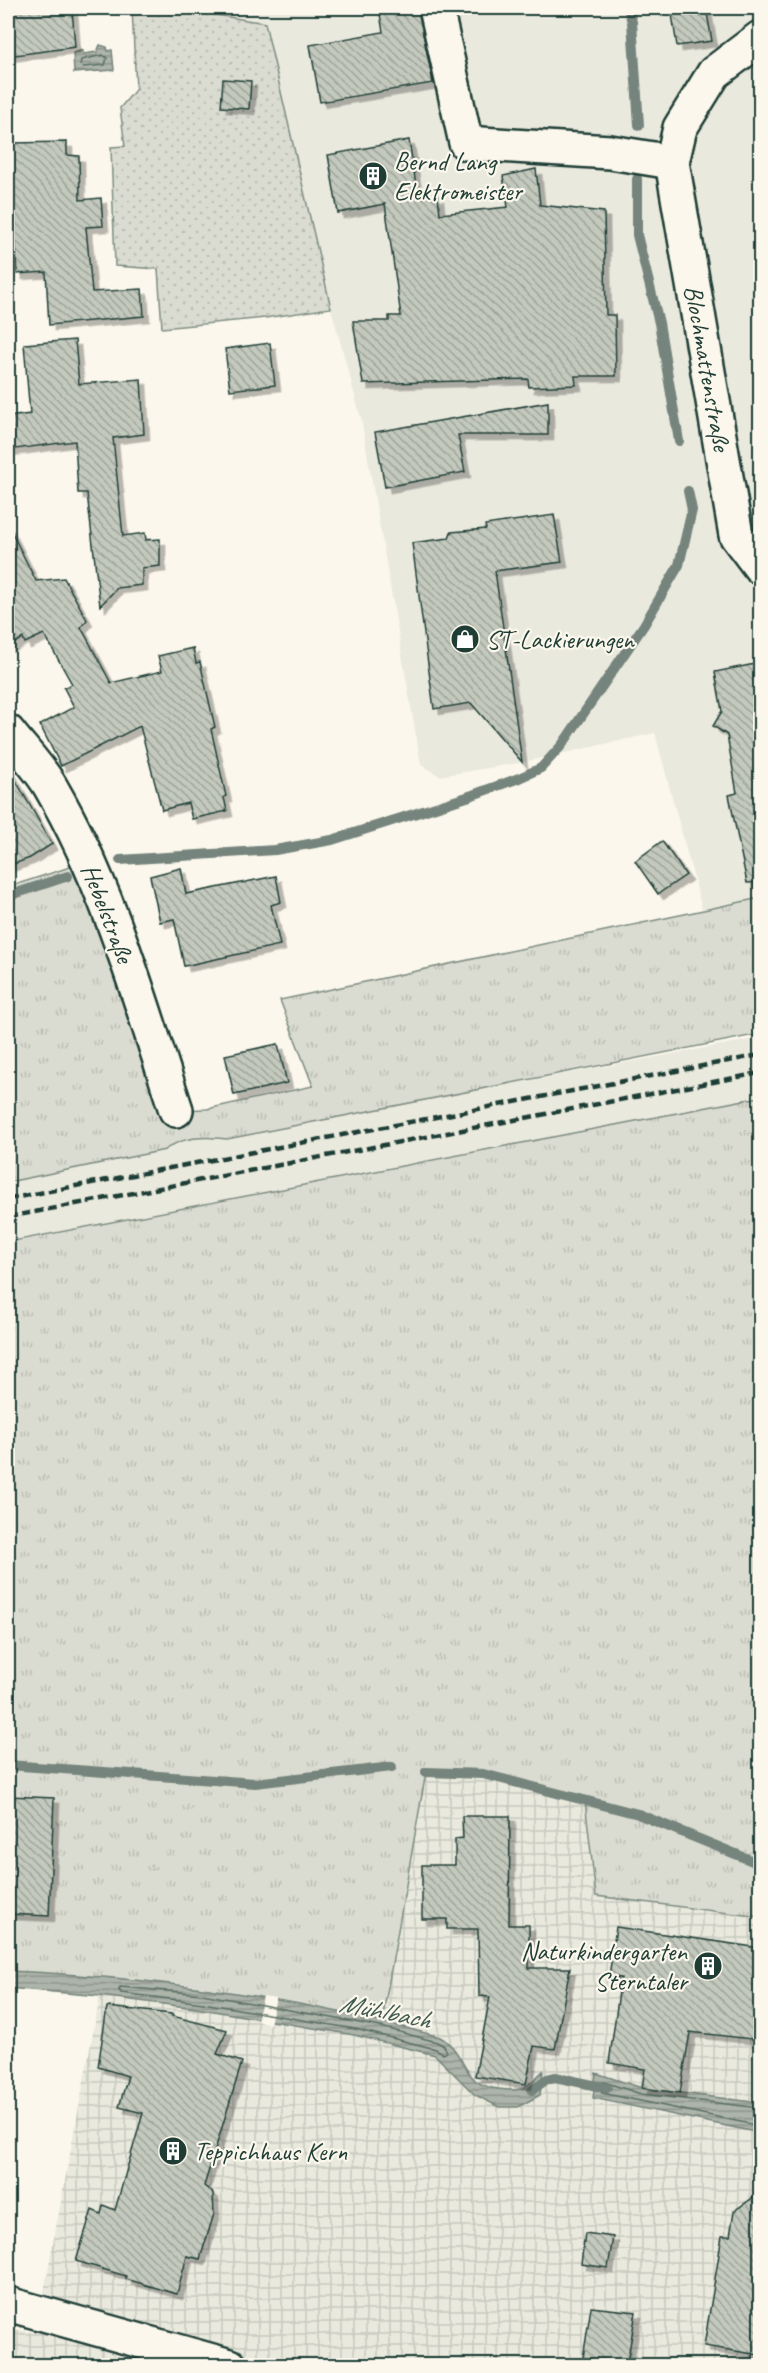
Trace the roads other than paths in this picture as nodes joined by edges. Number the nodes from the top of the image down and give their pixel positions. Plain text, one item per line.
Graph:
1 (436, 8) edge
2 (760, 38) edge
3 (672, 162) junction
4 (760, 567) edge
5 (8, 732) edge
6 (176, 1110) dead end
7 (8, 2304) edge
8 (230, 2366) edge

1 - 3 street
2 - 3 street, Blochmattenstraße
3 - 4 street, Blochmattenstraße
5 - 6 street, Hebelstraße
7 - 8 street

